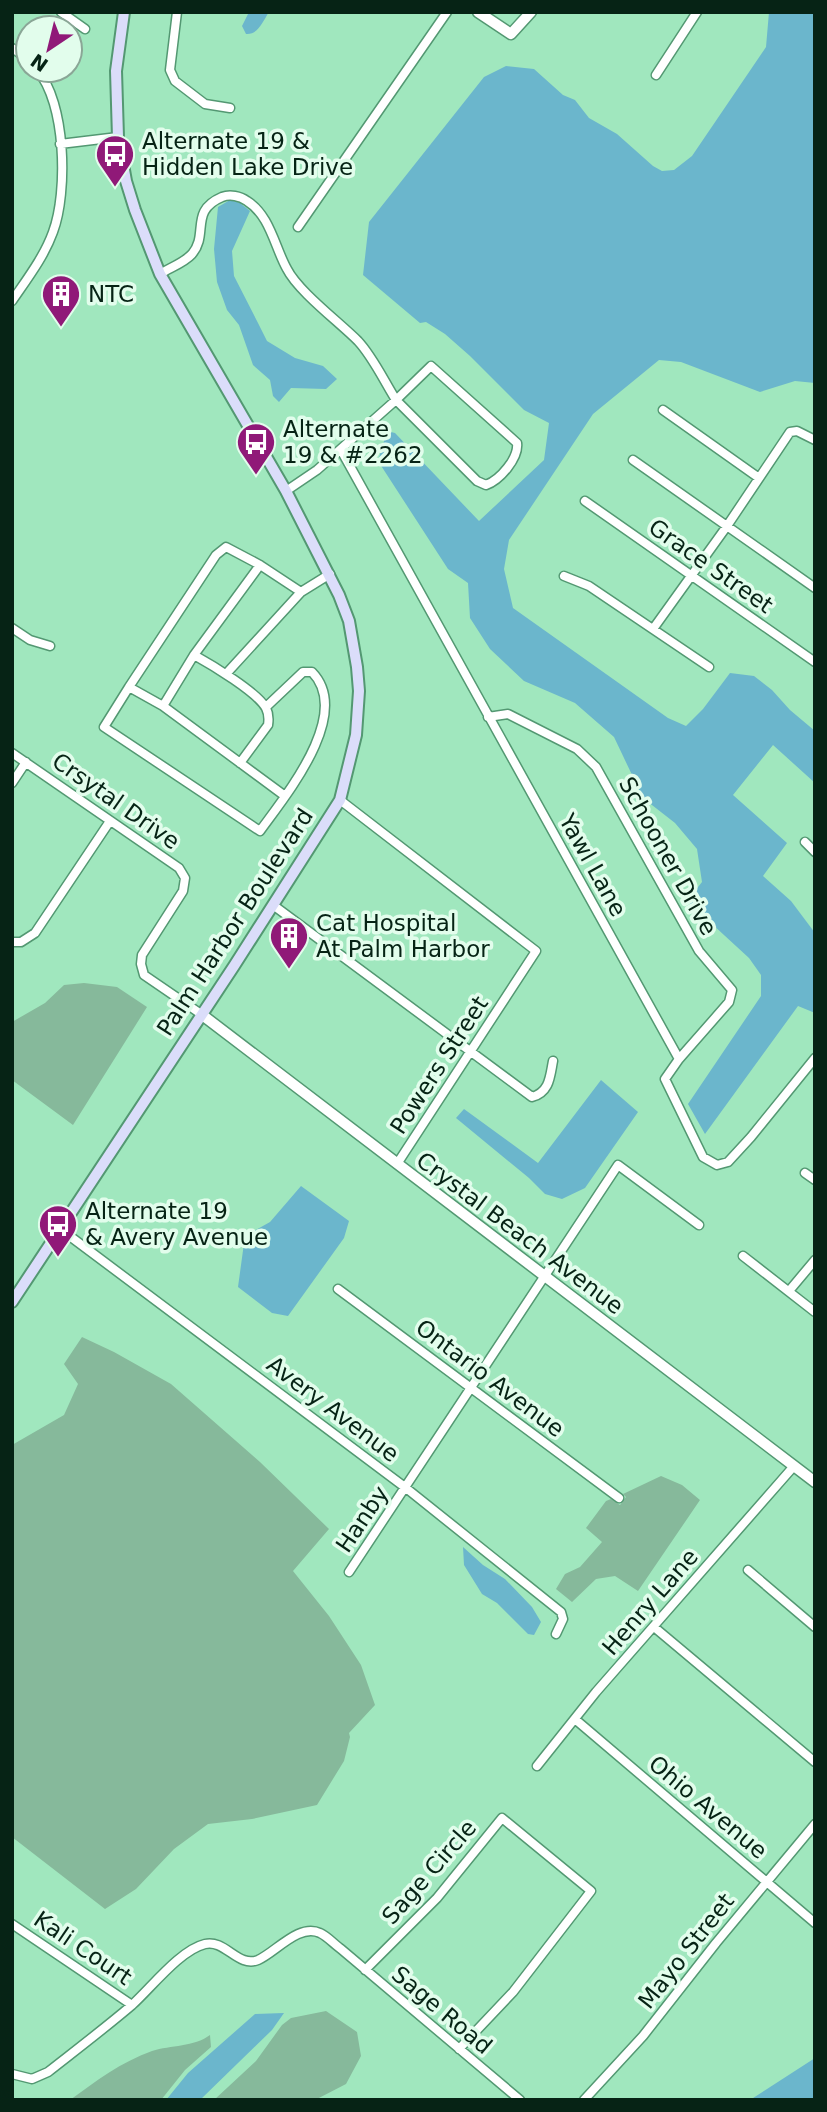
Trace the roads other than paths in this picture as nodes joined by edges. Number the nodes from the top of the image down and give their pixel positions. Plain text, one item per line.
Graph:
1 (61, 12) edge
2 (124, 12) edge
3 (177, 12) edge
4 (447, 12) edge
5 (478, 12) edge
6 (531, 12) edge
7 (697, 12) edge
8 (85, 29) dead end
9 (656, 75) dead end
10 (47, 84) edge
11 (230, 108) dead end
12 (118, 137) junction
13 (60, 144) junction
14 (298, 227) dead end
15 (160, 274) junction
16 (12, 301) edge
17 (396, 400) junction
18 (663, 410) dead end
19 (815, 440) edge
20 (341, 450) junction
21 (633, 460) dead end
22 (759, 478) junction
23 (286, 491) junction
24 (585, 501) dead end
25 (727, 526) junction
26 (260, 565) junction
27 (330, 574) junction
28 (691, 575) junction
29 (564, 576) dead end
30 (815, 588) edge
31 (301, 592) junction
32 (12, 628) edge
33 (653, 629) junction
34 (50, 646) dead end
35 (194, 654) junction
36 (815, 662) edge
37 (709, 667) dead end
38 (226, 674) junction
39 (128, 687) junction
40 (163, 706) junction
41 (266, 707) junction
42 (488, 717) junction
43 (12, 753) edge
44 (26, 762) junction
45 (240, 763) junction
46 (12, 783) edge
47 (285, 796) junction
48 (340, 800) junction
49 (110, 821) junction
50 (805, 842) dead end
51 (815, 852) edge
52 (273, 905) junction
53 (12, 942) edge
54 (201, 1014) junction
55 (472, 1052) junction
56 (815, 1058) edge
57 (679, 1059) junction
58 (553, 1060) dead end
59 (397, 1164) junction
60 (805, 1173) dead end
61 (815, 1180) edge
62 (699, 1225) dead end
63 (59, 1228) junction
64 (743, 1256) dead end
65 (815, 1260) edge
66 (544, 1276) junction
67 (338, 1289) dead end
68 (789, 1292) junction
69 (12, 1302) edge
70 (815, 1312) edge
71 (471, 1389) junction
72 (794, 1466) junction
73 (815, 1482) edge
74 (406, 1488) junction
75 (619, 1498) dead end
76 (748, 1570) dead end
77 (349, 1572) dead end
78 (654, 1627) junction
79 (815, 1628) edge
80 (556, 1634) dead end
81 (576, 1720) junction
82 (815, 1762) edge
83 (537, 1766) dead end
84 (815, 1824) edge
85 (766, 1882) junction
86 (815, 1923) edge
87 (12, 1924) edge
88 (365, 1970) junction
89 (132, 2005) junction
90 (459, 2049) junction
91 (12, 2074) edge
92 (520, 2100) edge
93 (584, 2100) edge

1 - 8 street
2 - 12 main road
3 - 11 street
4 - 14 street
5 - 6 street
7 - 9 street
10 - 13 street
12 - 13 street
12 - 15 main road
13 - 16 street
15 - 17 street
15 - 23 main road
17 - 17 street
17 - 20 street
18 - 22 street
19 - 22 street
20 - 23 street
20 - 42 street, Yawl Lane
21 - 25 street
22 - 25 street
23 - 27 main road, Palm Harbor Boulevard
24 - 28 street, Grace Street
25 - 28 street
25 - 30 street
26 - 31 street
26 - 35 street
26 - 39 street
27 - 31 street
27 - 48 main road, Palm Harbor Boulevard
28 - 33 street
28 - 36 street, Grace Street
29 - 33 street
31 - 38 street
32 - 34 street
33 - 37 street
35 - 38 street
35 - 40 street
38 - 41 street
39 - 40 street
39 - 47 street
40 - 45 street
41 - 45 street
41 - 47 street
42 - 57 street, Yawl Lane
42 - 57 street, Schooner Drive
43 - 44 street, Crsytal Drive
44 - 46 street
44 - 49 street, Crsytal Drive
45 - 47 street
48 - 52 main road, Palm Harbor Boulevard
48 - 55 street, Powers Street
49 - 53 street
49 - 54 street, Crsytal Drive
50 - 51 street
52 - 54 main road, Palm Harbor Boulevard
52 - 55 street
54 - 59 street, Crystal Beach Avenue
54 - 63 main road, Palm Harbor Boulevard
55 - 58 street
55 - 59 street, Powers Street
56 - 57 street
59 - 66 street, Crystal Beach Avenue
60 - 61 street
62 - 66 street, Hanby
63 - 69 main road, Palm Harbor Boulevard
63 - 74 street, Avery Avenue
64 - 68 street
65 - 68 street
66 - 71 street, Hanby
66 - 72 street, Crystal Beach Avenue
67 - 71 street, Ontario Avenue
68 - 70 street
71 - 74 street, Hanby
71 - 75 street, Ontario Avenue
72 - 73 street, Crystal Beach Avenue
72 - 78 street, Henry Lane
74 - 77 street, Hanby
74 - 80 street, Avery Avenue
76 - 79 street
78 - 81 street, Henry Lane
78 - 82 street
81 - 83 street, Henry Lane
81 - 85 street, Ohio Avenue
84 - 85 street, Mayo Street
85 - 86 street, Ohio Avenue
85 - 93 street, Mayo Street
87 - 89 street, Kali Court
88 - 89 street, Sage Road
88 - 90 street, Sage Road
88 - 90 street, Sage Circle
89 - 91 street
90 - 92 street, Sage Road

